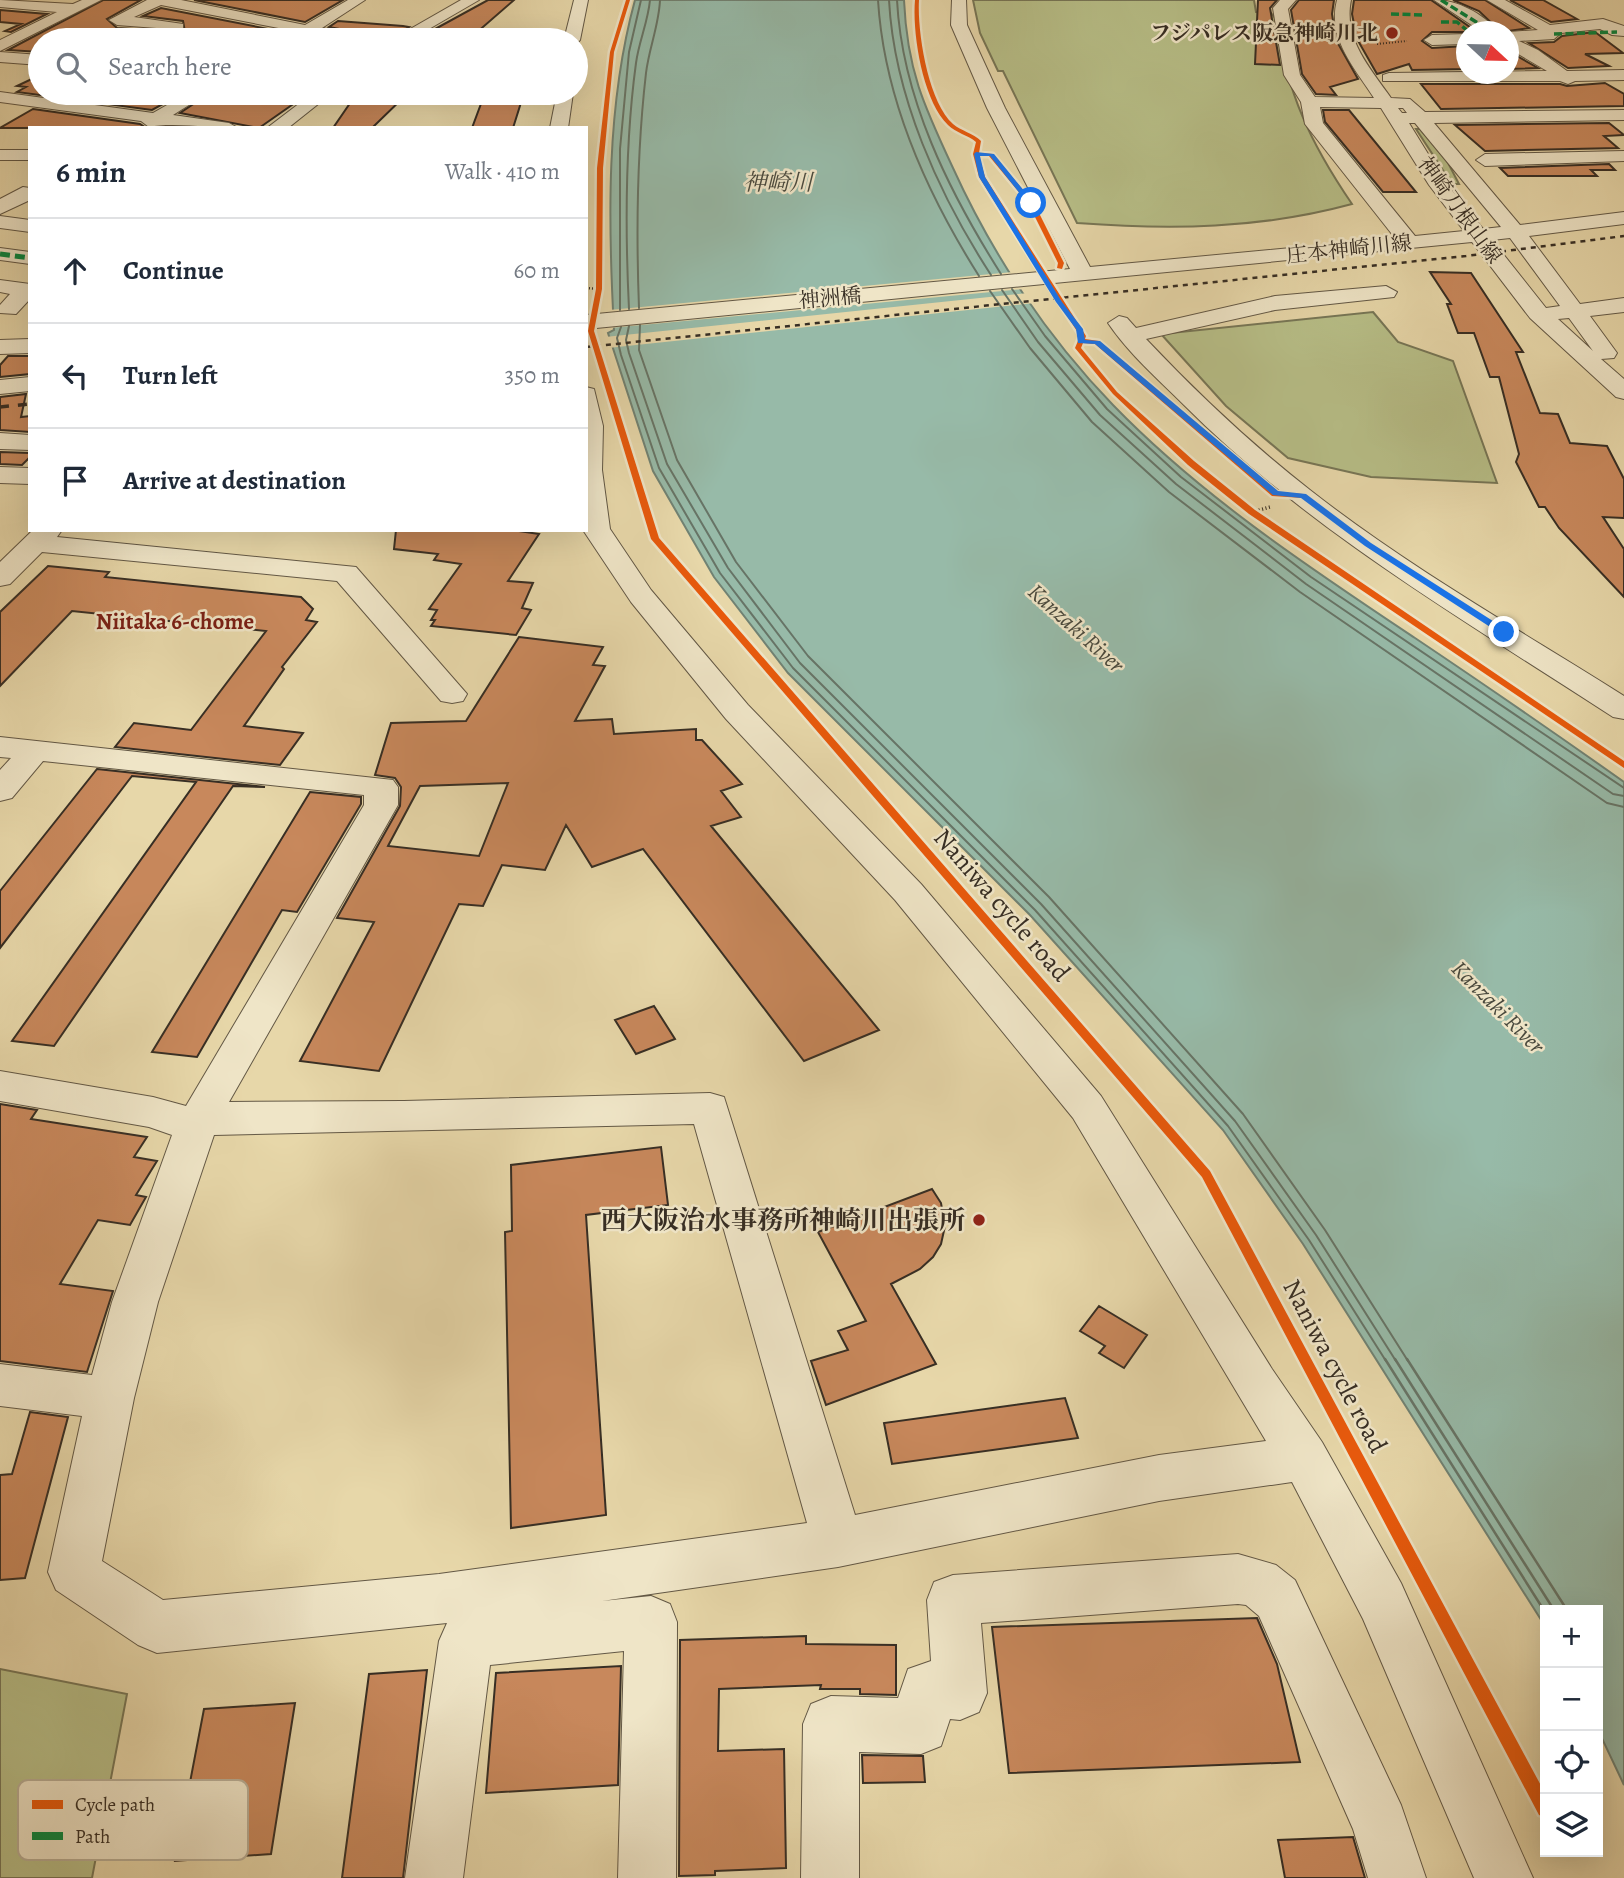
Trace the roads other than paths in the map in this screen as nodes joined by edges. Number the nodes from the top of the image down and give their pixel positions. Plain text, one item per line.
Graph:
1 (94, 0) edge
2 (159, 0) edge
3 (229, 0) edge
4 (358, 0) edge
5 (472, 0) edge
6 (581, 0) edge
7 (959, 0) edge
8 (1289, 0) edge
9 (1344, 0) edge
10 (1441, 0) edge
11 (1494, 0) edge
12 (0, 3) edge
13 (75, 9) junction
14 (210, 10) junction
15 (1478, 21) edge
16 (1360, 22) dead end
17 (14, 23) dead end
18 (1550, 23) junction
19 (41, 26) junction
20 (178, 27) joint
21 (36, 28) edge
22 (292, 28) edge
23 (311, 28) edge
24 (420, 28) edge
25 (575, 28) edge
26 (28, 31) edge
27 (1624, 31) edge
28 (1456, 39) edge
29 (1519, 39) edge
30 (1432, 40) road end
31 (3, 42) edge
32 (1519, 46) edge
33 (0, 57) edge
34 (28, 59) edge
35 (1622, 67) edge
36 (1563, 76) junction
37 (1389, 78) junction
38 (1499, 94) dead end
39 (0, 97) edge
40 (1381, 98) junction
41 (28, 101) edge
42 (1310, 102) junction
43 (29, 105) edge
44 (51, 105) edge
45 (179, 105) edge
46 (308, 105) edge
47 (563, 105) edge
48 (1407, 108) junction
49 (12, 114) dead end
50 (1623, 115) edge
51 (148, 123) edge
52 (199, 126) edge
53 (279, 126) edge
54 (559, 126) edge
55 (1624, 138) edge
56 (1442, 143) junction
57 (0, 155) edge
58 (28, 155) edge
59 (1624, 156) edge
60 (1485, 160) dead end
61 (1624, 218) edge
62 (0, 222) edge
63 (28, 226) edge
64 (1515, 231) junction
65 (1475, 236) junction
66 (1410, 243) junction
67 (0, 254) edge
68 (28, 258) edge
69 (1078, 275) junction
70 (0, 286) edge
71 (1386, 292) dead end
72 (1624, 305) edge
73 (13, 309) edge
74 (1538, 313) junction
75 (1576, 313) junction
76 (588, 321) edge
77 (28, 346) edge
78 (0, 347) edge
79 (1624, 380) edge
80 (28, 384) edge
81 (0, 387) edge
82 (1624, 392) edge
83 (588, 407) edge
84 (0, 441) edge
85 (28, 443) edge
86 (0, 475) edge
87 (28, 476) edge
88 (42, 537) edge
89 (2, 574) edge
90 (452, 694) dead end
91 (1624, 710) edge
92 (0, 747) edge
93 (34, 751) junction
94 (0, 791) edge
95 (0, 1086) edge
96 (198, 1121) junction
97 (0, 1385) edge
98 (110, 1398) junction
99 (1305, 1458) junction
100 (838, 1543) junction
101 (434, 1878) edge
102 (647, 1878) edge
103 (830, 1878) edge
104 (1397, 1878) edge
105 (1504, 1878) edge

1 - 13 street
2 - 14 street
2 - 20 street
3 - 14 street
4 - 23 street
5 - 24 street
6 - 25 street
7 - 69 street
8 - 42 street
9 - 40 street
10 - 15 street
11 - 18 street
12 - 13 street
13 - 19 street
14 - 20 street
14 - 22 street
16 - 37 street, 神崎刀根山線
17 - 19 street
18 - 27 street
18 - 29 street
19 - 21 street
26 - 31 street
28 - 30 street
32 - 36 street
33 - 34 street
35 - 36 street
36 - 37 street
36 - 50 street
37 - 48 street, 神崎刀根山線
38 - 48 street
39 - 41 street
40 - 42 street
40 - 48 street
42 - 66 street
43 - 49 street
44 - 51 street
45 - 51 street
46 - 53 street
47 - 54 street
48 - 50 street
48 - 56 street, 神崎刀根山線
48 - 65 street, 神崎刀根山線
51 - 52 street
55 - 56 street
56 - 64 street, 神崎刀根山線
57 - 58 street
59 - 60 street
61 - 64 street, 庄本神崎川線
62 - 63 street
64 - 65 street, 庄本神崎川線
64 - 75 street, 神崎刀根山線
65 - 66 street, 庄本神崎川線
65 - 74 street, 神崎刀根山線
66 - 69 street, 庄本神崎川線
67 - 68 street
69 - 76 street, 神洲橋
70 - 73 street
71 - 91 street
72 - 75 street
74 - 75 street
74 - 82 street, 神崎刀根山線
75 - 79 street, 神崎刀根山線
77 - 78 street
80 - 81 street
83 - 99 street
84 - 85 street
86 - 87 street
88 - 89 street
88 - 90 street
92 - 93 street
93 - 94 street
93 - 96 street
95 - 96 street
96 - 98 street
96 - 100 street
97 - 98 street
98 - 100 street
99 - 100 street
99 - 105 street
101 - 102 street
103 - 104 street

